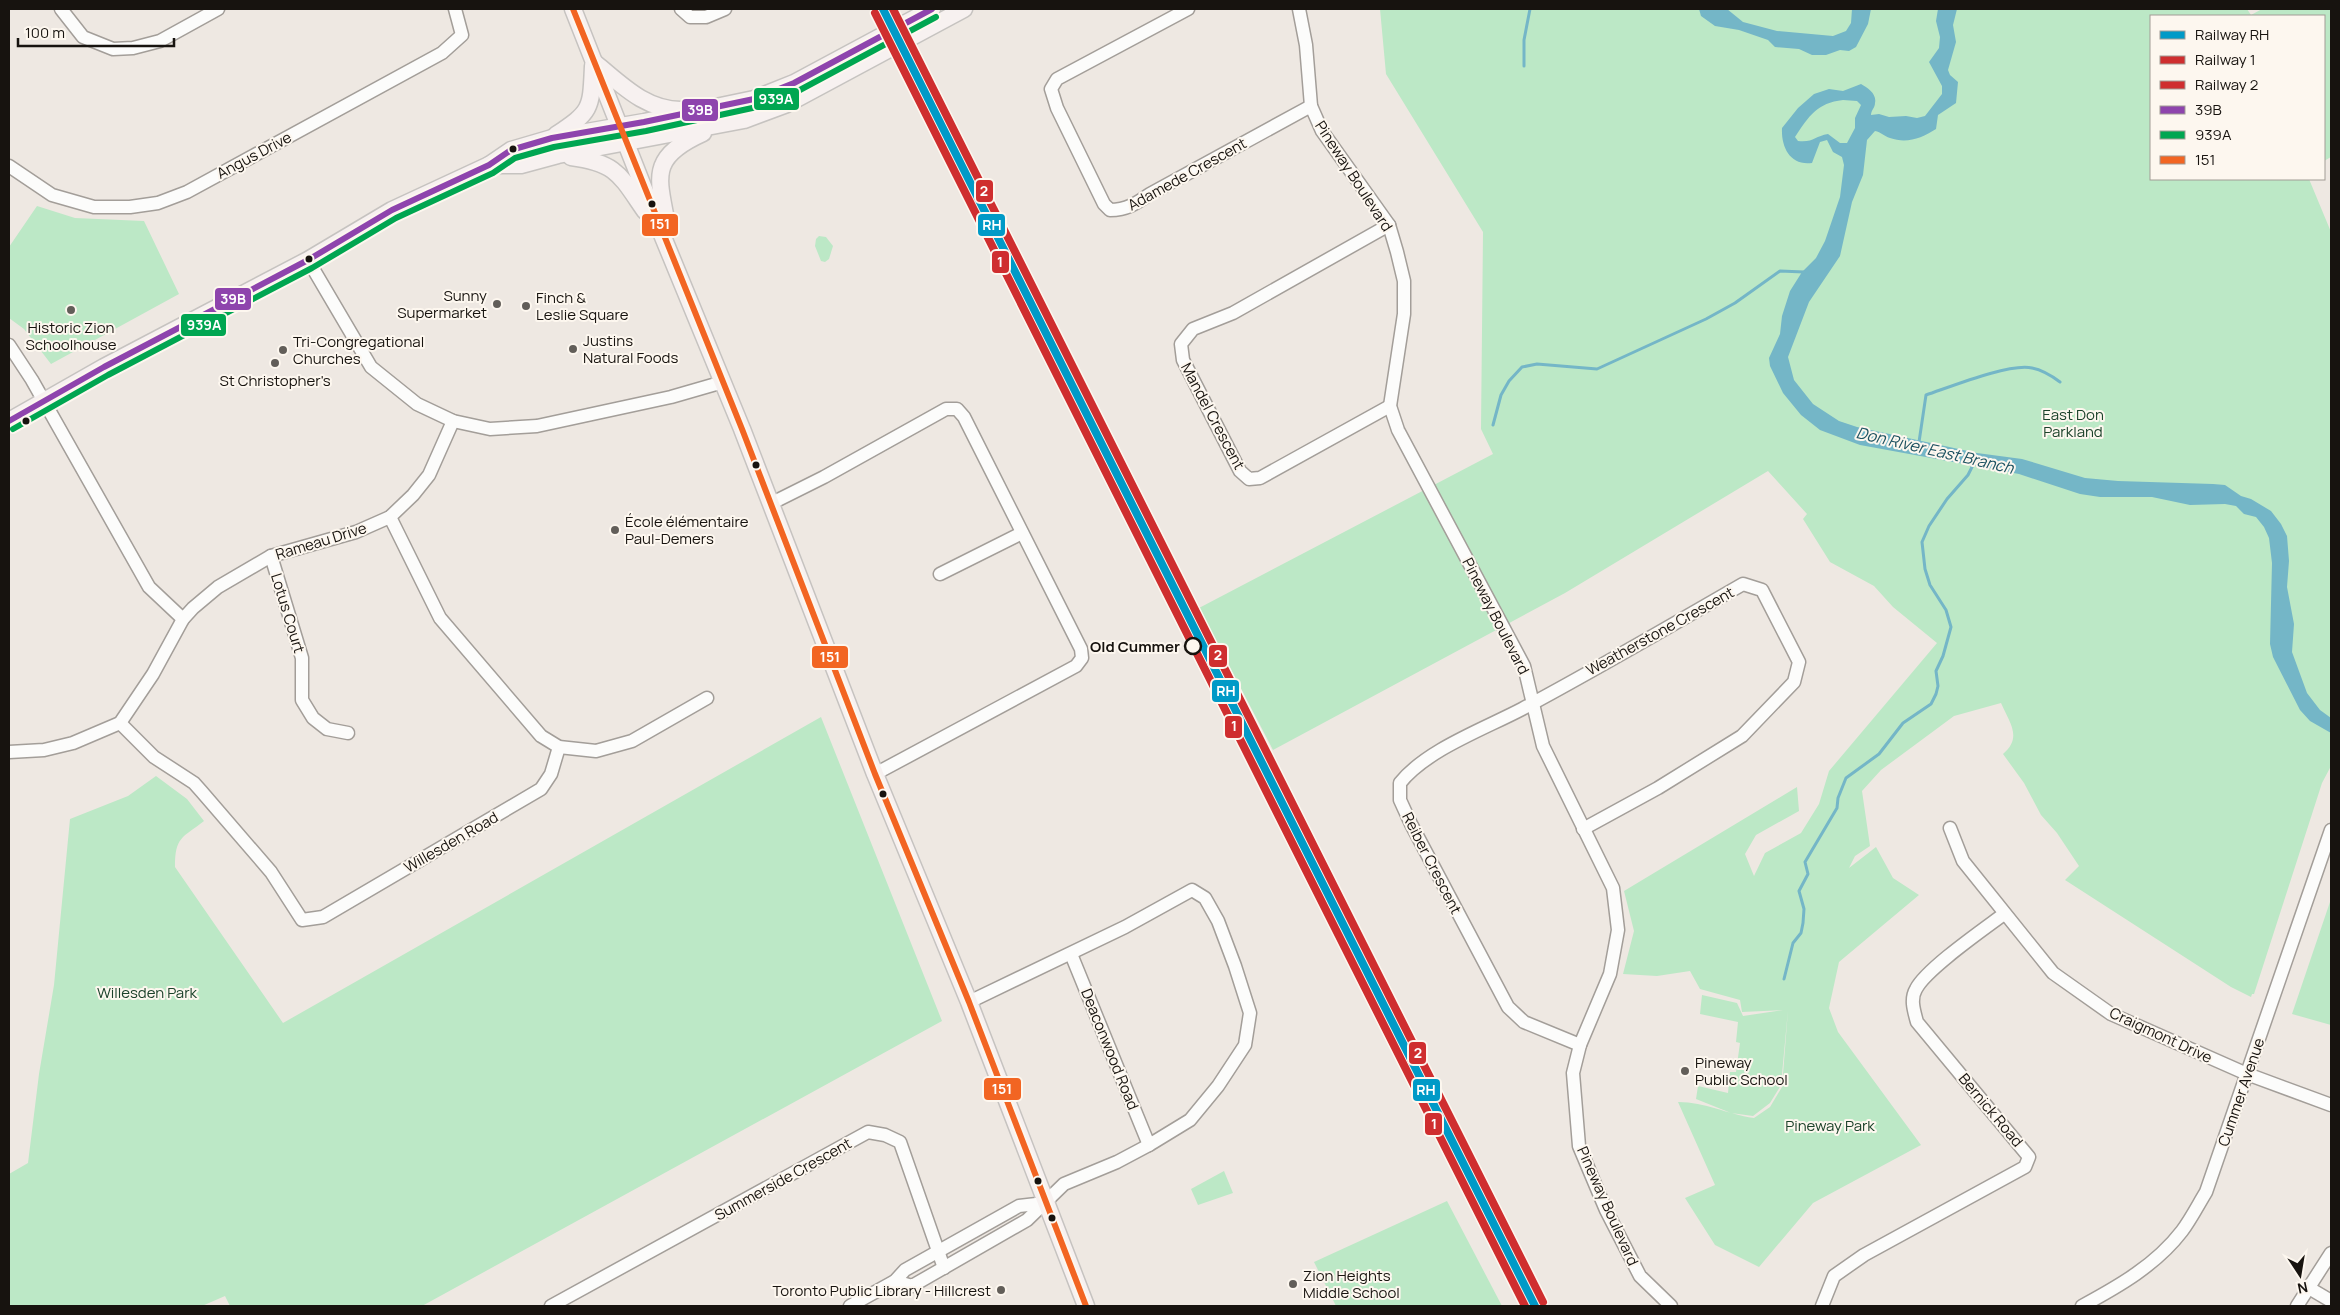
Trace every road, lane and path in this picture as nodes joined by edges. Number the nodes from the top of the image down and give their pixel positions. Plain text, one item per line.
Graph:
1 (61, 9) edge
2 (218, 9) edge
3 (455, 9) edge
4 (573, 9) edge
5 (681, 9) edge
6 (725, 9) edge
7 (932, 9) edge
8 (964, 9) edge
9 (1188, 9) edge
10 (1299, 9) edge
11 (593, 61) junction
12 (1311, 106) junction
13 (709, 110) junction
14 (723, 124) junction
15 (620, 127) junction
16 (552, 138) junction
17 (626, 142) junction
18 (558, 155) junction
19 (489, 165) junction
20 (9, 166) edge
21 (1389, 226) junction
22 (663, 237) junction
23 (672, 258) junction
24 (308, 260) junction
25 (9, 345) edge
26 (723, 382) junction
27 (44, 400) junction
28 (1390, 406) junction
29 (9, 421) edge
30 (453, 421) junction
31 (770, 504) junction
32 (390, 517) junction
33 (1022, 533) junction
34 (271, 556) junction
35 (940, 574) dead end
36 (183, 618) junction
37 (707, 698) dead end
38 (1533, 702) junction
39 (120, 723) junction
40 (348, 733) dead end
41 (559, 747) junction
42 (9, 752) edge
43 (875, 774) junction
44 (1583, 828) junction
45 (1950, 828) dead end
46 (2331, 830) edge
47 (2004, 914) junction
48 (1071, 954) junction
49 (969, 1002) junction
50 (1580, 1045) junction
51 (2247, 1074) junction
52 (2331, 1105) edge
53 (1149, 1145) junction
54 (1045, 1203) junction
55 (938, 1252) junction
56 (2331, 1253) edge
57 (944, 1268) junction
58 (895, 1281) junction
59 (2309, 1288) junction
60 (2331, 1300) edge
61 (550, 1306) edge
62 (850, 1306) edge
63 (1086, 1306) edge
64 (1671, 1306) edge
65 (1822, 1306) edge
66 (2082, 1306) edge
67 (2297, 1306) edge

1 - 2 street
3 - 20 street, Angus Drive
4 - 11 main road
5 - 6 street
7 - 13 main road
8 - 14 main road
9 - 12 street, Adamede Crescent
10 - 12 street, Pineway Boulevard
11 - 13 main road
11 - 15 main road
11 - 16 main road
12 - 21 street, Pineway Boulevard
13 - 15 main road
14 - 17 main road
14 - 23 main road
15 - 16 main road
15 - 17 main road
16 - 19 main road
17 - 18 main road
17 - 22 main road
18 - 19 main road
18 - 22 main road
19 - 24 main road
21 - 28 street, Pineway Boulevard
21 - 28 street, Mandel Crescent
22 - 23 main road
23 - 26 main road
24 - 27 main road
24 - 30 street
25 - 27 street
26 - 30 street
26 - 31 main road
27 - 29 main road
27 - 36 street
28 - 38 street, Pineway Boulevard
30 - 32 street, Rameau Drive
31 - 33 street
31 - 43 main road
32 - 34 street, Rameau Drive
32 - 41 street
33 - 35 street
33 - 43 street
34 - 36 street, Rameau Drive
34 - 40 street, Lotus Court
36 - 39 street, Rameau Drive
37 - 41 street
38 - 44 street, Pineway Boulevard
38 - 44 street, Weatherstone Crescent
38 - 50 street, Reiber Crescent
39 - 41 street, Willesden Road
39 - 42 street
43 - 49 main road
44 - 50 street, Pineway Boulevard
45 - 47 street, Craigmont Drive
46 - 51 street, Cummer Avenue
47 - 51 street, Craigmont Drive
47 - 65 street, Bernick Road
48 - 49 street
48 - 53 street, Deaconwood Road
48 - 53 street
49 - 54 main road
50 - 64 street, Pineway Boulevard
51 - 52 street, Craigmont Drive
51 - 66 street, Cummer Avenue
53 - 54 street
54 - 55 street
54 - 57 street
54 - 63 main road
55 - 57 street, Summerside Crescent
55 - 58 street
55 - 61 street, Summerside Crescent
56 - 59 street
57 - 58 street
58 - 62 street
59 - 60 street
59 - 67 street

